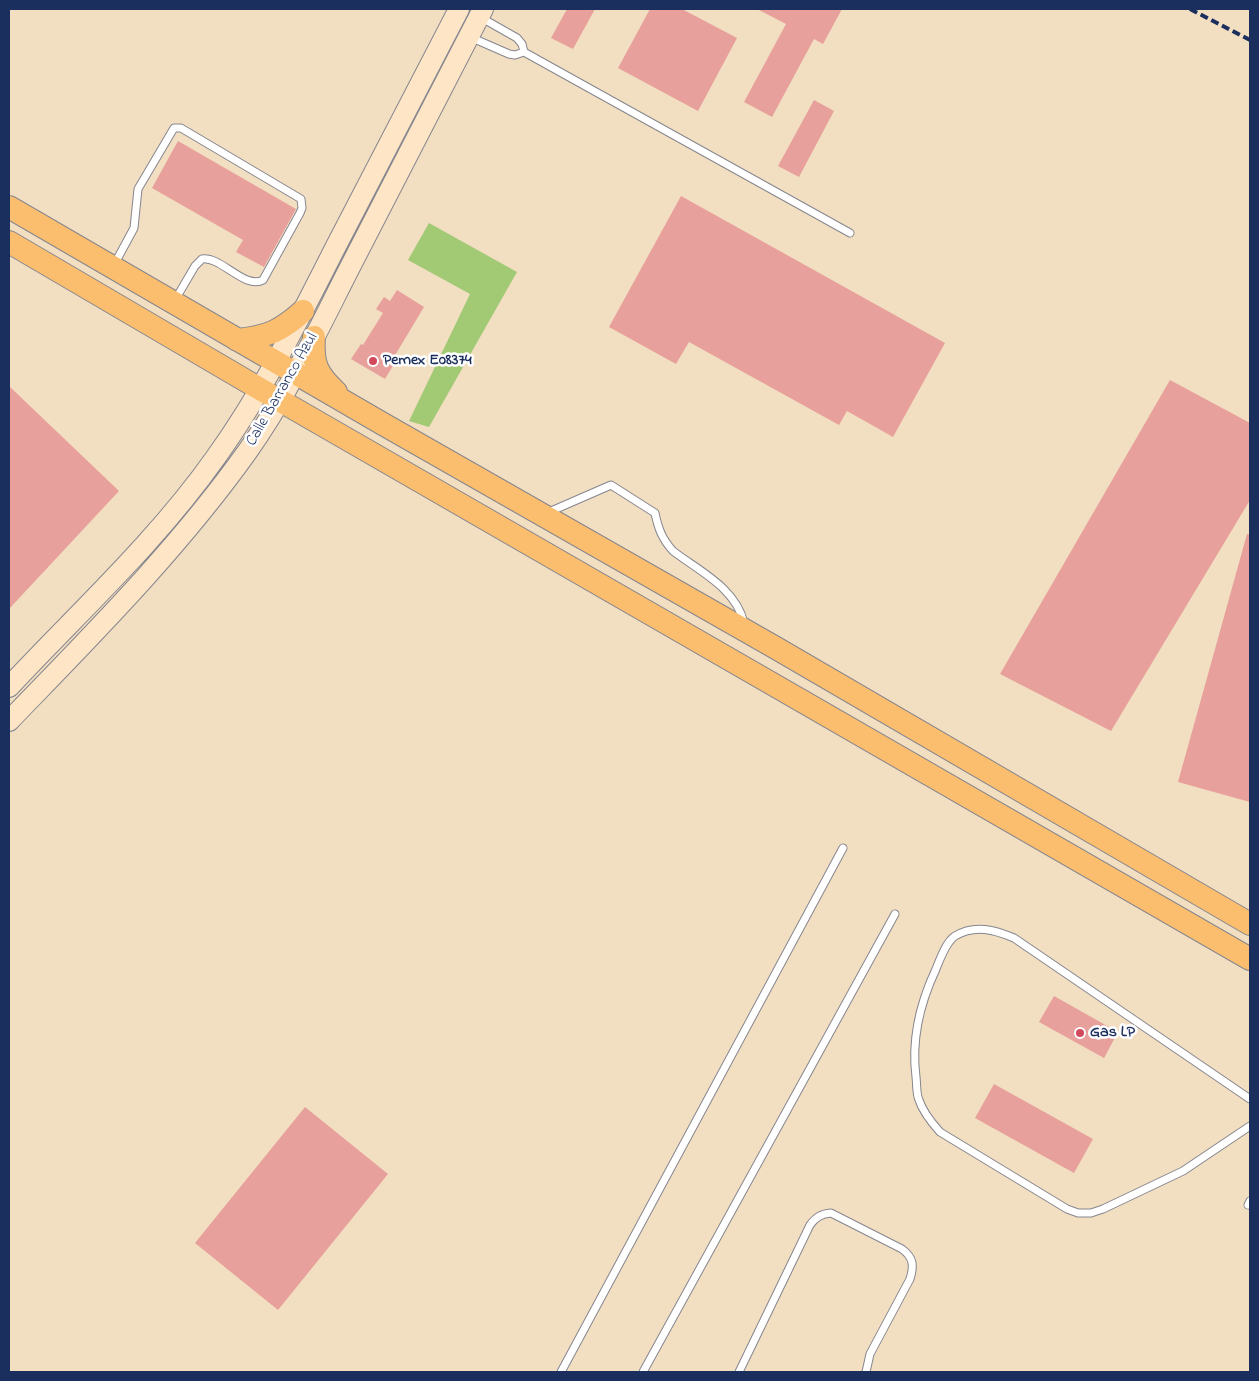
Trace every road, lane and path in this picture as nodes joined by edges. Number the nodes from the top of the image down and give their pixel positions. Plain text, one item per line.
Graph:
1 (459, 9) edge
2 (481, 13) edge
3 (459, 32) junction
4 (524, 52) junction
5 (360, 200) junction
6 (9, 207) edge
7 (850, 233) dead end
8 (9, 242) edge
9 (356, 256) junction
10 (112, 268) junction
11 (173, 303) junction
12 (303, 311) junction
13 (314, 337) junction
14 (237, 340) junction
15 (275, 362) junction
16 (294, 373) junction
17 (260, 389) junction
18 (280, 400) junction
19 (354, 408) junction
20 (542, 516) junction
21 (746, 631) junction
22 (9, 686) edge
23 (9, 722) edge
24 (843, 848) dead end
25 (1172, 878) junction
26 (1157, 905) junction
27 (895, 914) dead end
28 (1250, 924) edge
29 (1250, 959) edge
30 (1250, 1099) edge
31 (1250, 1126) edge
32 (561, 1372) edge
33 (643, 1372) edge
34 (739, 1372) edge
35 (866, 1372) edge

1 - 3 main road, Calle Barranco Azul
2 - 3 main road, Calle Barranco Azul
2 - 4 lane
3 - 4 lane
3 - 5 main road, Calle Barranco Azul
3 - 9 main road, Calle Barranco Azul
4 - 7 lane
5 - 9 main road
5 - 12 main road, Calle Barranco Azul
6 - 10 main road
8 - 17 main road
9 - 13 main road, Calle Barranco Azul
10 - 11 main road
10 - 11 lane
11 - 14 main road
12 - 14 main road
12 - 15 main road, Calle Barranco Azul
13 - 16 main road, Calle Barranco Azul
13 - 19 main road
14 - 15 main road
15 - 16 main road
15 - 17 main road, Calle Barranco Azul
16 - 18 main road, Calle Barranco Azul
16 - 19 main road
17 - 18 main road
17 - 22 main road, Calle Barranco Azul
18 - 23 main road, Calle Barranco Azul
18 - 26 main road
19 - 20 main road
20 - 21 main road
20 - 21 lane
21 - 25 main road
24 - 32 lane
25 - 26 main road
25 - 28 main road
26 - 29 main road
27 - 33 lane
30 - 31 lane
34 - 35 lane

